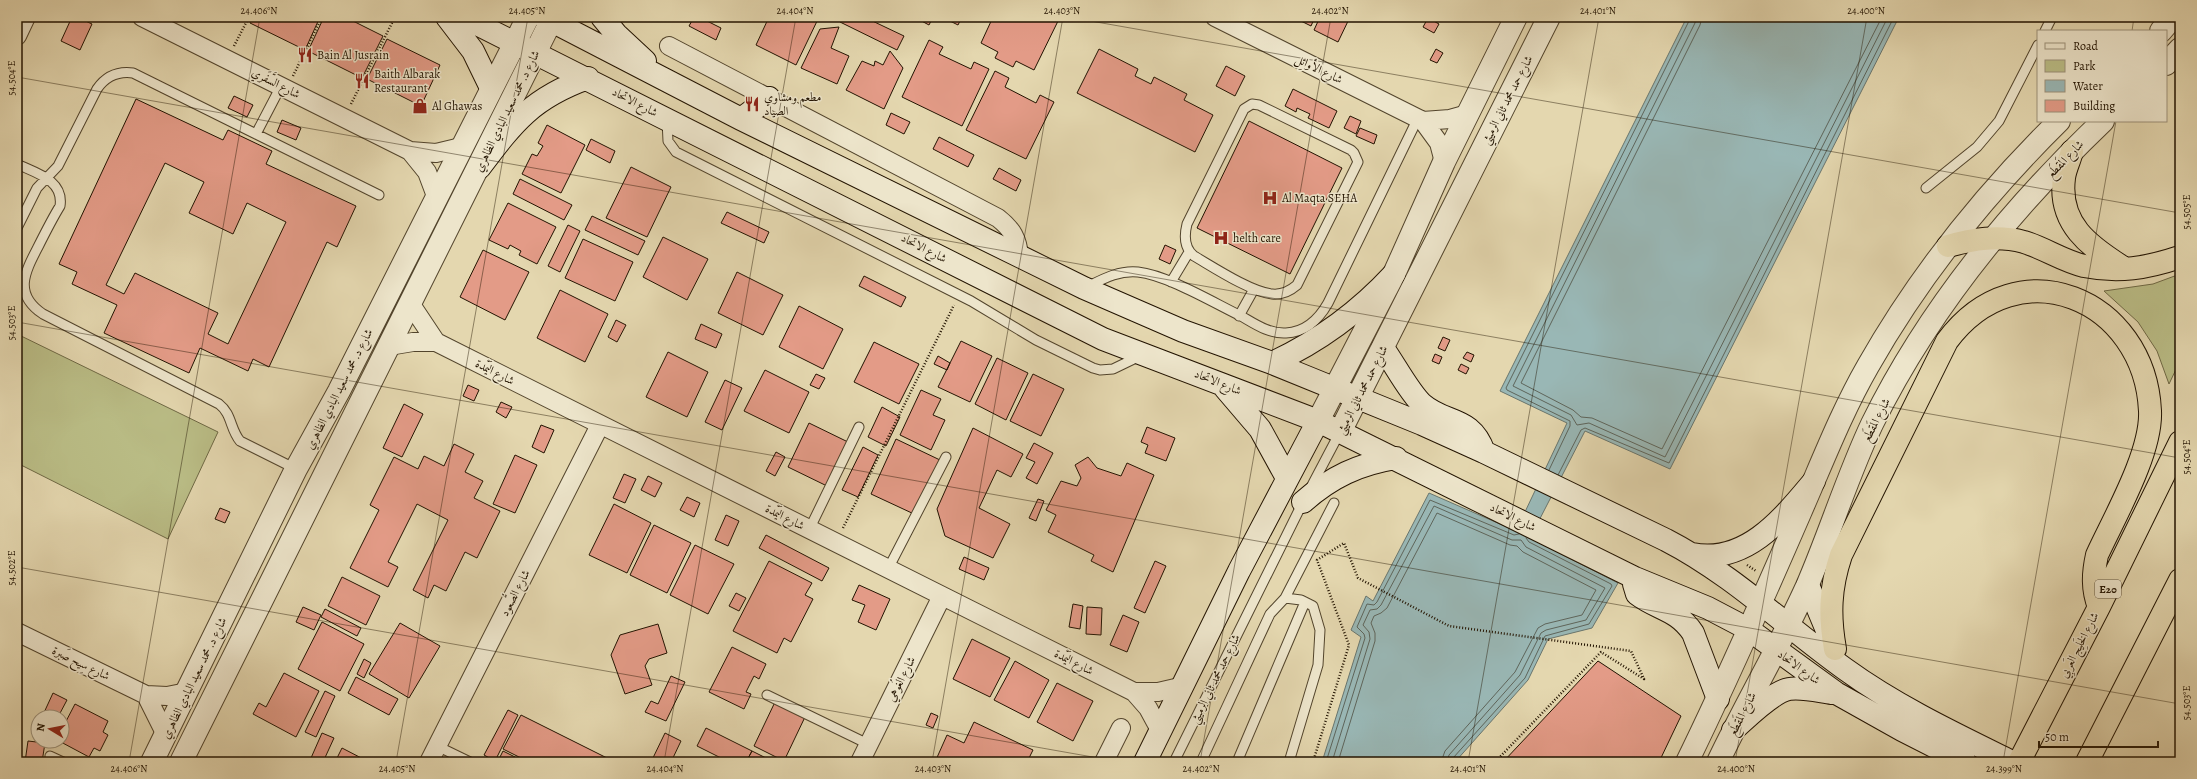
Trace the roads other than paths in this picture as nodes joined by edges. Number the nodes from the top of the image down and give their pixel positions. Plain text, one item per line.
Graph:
1 (26, 17) edge
2 (142, 17) edge
3 (447, 17) edge
4 (463, 17) edge
5 (528, 17) edge
6 (602, 17) edge
7 (1516, 17) edge
8 (1549, 17) edge
9 (2052, 17) edge
10 (2173, 17) edge
11 (550, 18) edge
12 (1227, 20) edge
13 (2046, 30) edge
14 (2162, 30) edge
15 (17, 36) edge
16 (515, 42) junction
17 (669, 46) dead end
18 (2037, 47) edge
19 (2180, 49) edge
20 (535, 52) junction
21 (2167, 63) edge
22 (588, 78) junction
23 (665, 80) junction
24 (284, 87) junction
25 (491, 88) junction
26 (769, 98) junction
27 (1468, 114) junction
28 (667, 118) junction
29 (741, 119) junction
30 (1420, 119) junction
31 (2057, 122) edge
32 (2102, 122) edge
33 (256, 134) junction
34 (461, 147) junction
35 (410, 151) junction
36 (2072, 151) junction
37 (1444, 162) junction
38 (17, 164) edge
39 (480, 167) junction
40 (47, 179) junction
41 (1926, 188) dead end
42 (379, 195) dead end
43 (436, 196) junction
44 (17, 228) edge
45 (1994, 238) junction
46 (1948, 246) junction
47 (1189, 252) junction
48 (1019, 257) junction
49 (2180, 257) edge
50 (2125, 269) junction
51 (1394, 274) junction
52 (1171, 282) junction
53 (1084, 288) junction
54 (1254, 289) junction
55 (410, 303) junction
56 (1239, 316) junction
57 (436, 342) junction
58 (389, 346) junction
59 (1383, 348) junction
60 (1143, 354) junction
61 (1272, 363) junction
62 (1220, 383) junction
63 (1334, 389) junction
64 (338, 391) junction
65 (1358, 398) junction
66 (359, 404) junction
67 (1318, 421) junction
68 (600, 425) junction
69 (859, 427) dead end
70 (1340, 432) junction
71 (2180, 442) edge
72 (1484, 452) junction
73 (946, 457) dead end
74 (1396, 458) junction
75 (296, 470) junction
76 (1287, 478) junction
77 (1814, 481) junction
78 (1304, 502) junction
79 (1334, 503) dead end
80 (809, 530) junction
81 (1692, 554) junction
82 (888, 569) junction
83 (1636, 578) junction
84 (2180, 580) edge
85 (1808, 585) junction
86 (942, 596) junction
87 (1285, 598) junction
88 (1305, 602) junction
89 (1760, 604) junction
90 (2099, 607) junction
91 (2180, 608) edge
92 (1788, 626) junction
93 (1748, 630) junction
94 (17, 632) edge
95 (2151, 637) junction
96 (1835, 649) junction
97 (1776, 650) junction
98 (1847, 671) junction
99 (1184, 686) junction
100 (187, 692) junction
101 (1134, 692) junction
102 (1836, 693) junction
103 (767, 694) dead end
104 (146, 695) junction
105 (1718, 699) junction
106 (1121, 728) dead end
107 (1734, 730) junction
108 (1161, 732) junction
109 (166, 735) junction
110 (868, 744) junction
111 (438, 746) junction
112 (50, 756) dead end
113 (2088, 760) edge
114 (63, 762) edge
115 (152, 762) edge
116 (181, 762) edge
117 (429, 762) edge
118 (470, 762) edge
119 (860, 762) edge
120 (1104, 762) edge
121 (1145, 762) edge
122 (1174, 762) edge
123 (1201, 762) edge
124 (1237, 762) edge
125 (1289, 762) edge
126 (1687, 762) edge
127 (1718, 762) edge
128 (1965, 762) edge
129 (2012, 762) edge
130 (2019, 762) edge

1 - 15 street
2 - 24 street, شارع السَّفَري
3 - 25 main road
4 - 16 main road, شارع الاتحاد
5 - 16 main road, شارع د. محمد سعيد البادي الظاهري
6 - 23 main road
7 - 27 main road, شارع حمد محمد ثاني الرميثي
8 - 59 main road, شارع حمد محمد ثاني الرميثي
9 - 13 lane
10 - 14 main road
11 - 20 main road, شارع د. محمد سعيد البادي الظاهري
11 - 23 main road, شارع الاتحاد
12 - 30 street, شارع الأوائِل
16 - 20 main road, شارع الاتحاد
16 - 25 main road, شارع د. محمد سعيد البادي الظاهري
17 - 26 street
18 - 41 lane
19 - 21 main road
20 - 22 main road, شارع الاتحاد
20 - 39 main road, شارع د. محمد سعيد البادي الظاهري
22 - 28 main road, شارع الاتحاد
22 - 39 main road
23 - 29 main road, شارع الاتحاد
24 - 33 lane
24 - 35 street, شارع السَّفَري
25 - 34 main road, شارع د. محمد سعيد البادي الظاهري
26 - 29 main road
26 - 48 street
27 - 30 street, شارع الأوائِل
27 - 37 main road, شارع حمد محمد ثاني الرميثي
28 - 60 main road, شارع الاتحاد
28 - 60 lane
29 - 48 main road, شارع الاتحاد
30 - 37 street, شارع الأوائِل
30 - 56 lane
31 - 46 main road
32 - 36 main road, شارع المَقطَع
33 - 40 lane
33 - 42 lane
34 - 35 street, شارع السَّفَري
34 - 43 main road, شارع د. محمد سعيد البادي الظاهري
35 - 43 street, شارع السَّفَري
36 - 45 main road, شارع المَقطَع
36 - 50 highway
37 - 51 main road, شارع حمد محمد ثاني الرميثي
38 - 40 lane
39 - 55 main road, شارع د. محمد سعيد البادي الظاهري
40 - 44 lane
40 - 75 lane
43 - 64 main road, شارع د. محمد سعيد البادي الظاهري
45 - 46 highway
45 - 50 highway
45 - 85 main road, شارع المَقطَع
46 - 77 main road
47 - 52 lane
47 - 54 lane
47 - 54 lane
48 - 53 main road, شارع الاتحاد
49 - 50 highway
51 - 61 main road
51 - 63 main road, شارع حمد محمد ثاني الرميثي
52 - 53 lane
52 - 56 lane
53 - 61 main road, شارع الاتحاد
54 - 56 lane
55 - 57 street, شارع اليَمْدة
55 - 58 main road, شارع د. محمد سعيد البادي الظاهري
57 - 58 street, شارع اليَمْدة
57 - 68 street, شارع اليَمْدة
58 - 66 main road, شارع د. محمد سعيد البادي الظاهري
59 - 65 main road, شارع حمد محمد ثاني الرميثي
59 - 72 main road
60 - 62 main road, شارع الاتحاد
61 - 63 main road, شارع الاتحاد
62 - 67 main road, شارع الاتحاد
62 - 76 main road
63 - 65 main road, شارع الاتحاد
63 - 67 main road, شارع حمد محمد ثاني الرميثي
64 - 66 main road
64 - 75 main road, شارع د. محمد سعيد البادي الظاهري
65 - 70 main road, شارع حمد محمد ثاني الرميثي
65 - 72 main road, شارع الاتحاد
66 - 116 main road, شارع د. محمد سعيد البادي الظاهري
67 - 70 main road, شارع الاتحاد
67 - 76 main road, شارع حمد محمد ثاني الرميثي
68 - 80 street, شارع اليَمْدة
68 - 111 street, شارع الصُّعود
69 - 80 lane
70 - 74 main road, شارع الاتحاد
70 - 78 lane, شارع حمد محمد ثاني الرميثي
71 - 90 highway, شارع الخَلِيج العَربِي / E20
72 - 81 main road, شارع الاتحاد
73 - 82 lane
74 - 78 main road
74 - 83 main road, شارع الاتحاد
75 - 100 main road, شارع د. محمد سعيد البادي الظاهري
76 - 99 main road, شارع حمد محمد ثاني الرميثي
77 - 81 main road
77 - 89 main road
78 - 122 lane, شارع حمد محمد ثاني الرميثي
79 - 87 lane
80 - 82 street, شارع اليَمْدة
81 - 89 main road, شارع الاتحاد
82 - 86 street, شارع اليَمْدة
83 - 93 main road, شارع الاتحاد
83 - 105 main road
84 - 95 highway
85 - 92 main road, شارع المَقطَع
85 - 96 main road
86 - 101 street, شارع اليَمْدة
86 - 110 street, شارع الغُوهي
87 - 88 lane
87 - 123 lane
88 - 124 lane
88 - 125 lane
89 - 92 main road, شارع الاتحاد
89 - 93 main road
90 - 96 highway
90 - 130 highway, شارع الخَلِيج العَربِي / E20
91 - 95 highway
92 - 97 main road, شارع المَقطَع
92 - 98 main road, شارع الاتحاد
93 - 97 main road, شارع الاتحاد
93 - 105 main road
94 - 104 street, شارع سِيح صَبرة
95 - 113 highway
96 - 98 main road
97 - 102 main road, شارع الاتحاد
97 - 107 main road, شارع المَقطَع
98 - 129 main road, شارع الاتحاد
99 - 101 street, شارع اليَمْدة
99 - 108 main road, شارع حمد محمد ثاني الرميثي
100 - 104 street, شارع سِيح صَبرة
100 - 109 main road, شارع د. محمد سعيد البادي الظاهري
101 - 108 street, شارع اليَمْدة
102 - 107 main road
102 - 128 main road, شارع الاتحاد
103 - 110 lane
104 - 109 street
105 - 126 main road
106 - 120 street
107 - 127 main road, شارع المَقطَع
108 - 121 main road, شارع حمد محمد ثاني الرميثي
109 - 115 main road, شارع د. محمد سعيد البادي الظاهري
110 - 119 street, شارع الغُوهي
111 - 117 street, شارع الصُّعود
111 - 118 lane
112 - 114 lane

